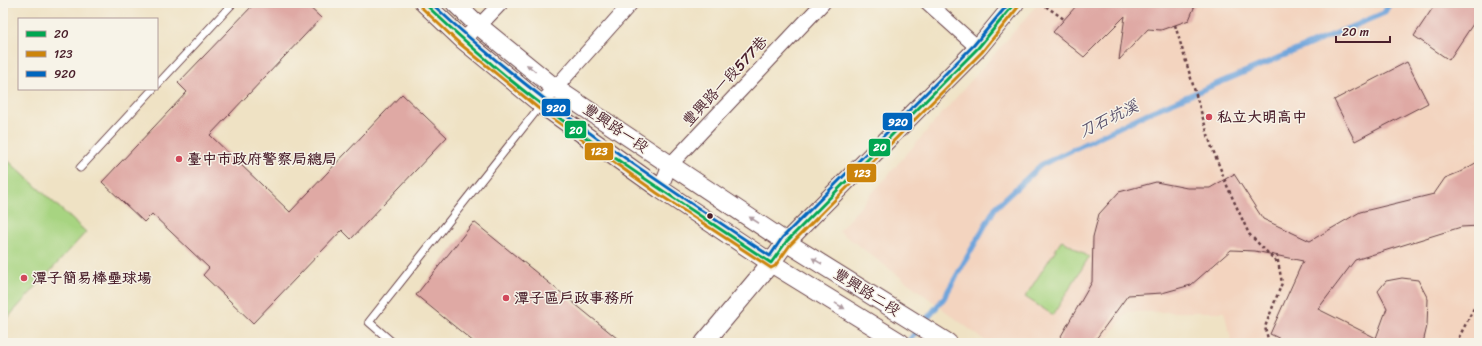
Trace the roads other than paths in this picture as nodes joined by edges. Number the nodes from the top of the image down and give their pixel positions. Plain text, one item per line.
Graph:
1 (233, 3) edge
2 (424, 3) edge
3 (455, 3) edge
4 (501, 3) edge
5 (631, 3) edge
6 (823, 3) edge
7 (928, 3) edge
8 (1015, 3) edge
9 (479, 26) junction
10 (462, 39) junction
11 (978, 48) junction
12 (158, 84) edge
13 (555, 88) junction
14 (152, 90) edge
15 (541, 104) junction
16 (670, 165) junction
17 (80, 168) dead end
18 (660, 188) junction
19 (786, 242) junction
20 (771, 263) junction
21 (898, 341) edge
22 (393, 343) edge
23 (704, 343) edge
24 (948, 343) edge

1 - 12 lane
2 - 10 street, 豐興路一段
3 - 9 street, 豐興路一段
4 - 9 street
5 - 13 street
6 - 16 street, 豐興路一段577巷
7 - 11 street
8 - 11 street
9 - 10 street
13 -> 9 street, 豐興路一段
10 - 15 street, 豐興路一段
11 - 19 street
13 - 15 street
13 - 16 street, 豐興路一段
14 - 17 lane
15 - 18 street, 豐興路一段
15 - 22 lane
16 - 18 street, 豐興路一段577巷
19 -> 16 street, 豐興路一段
18 - 20 street, 豐興路一段
19 - 20 street
24 -> 19 street, 豐興路二段
20 -> 21 street, 豐興路二段
20 - 23 street

